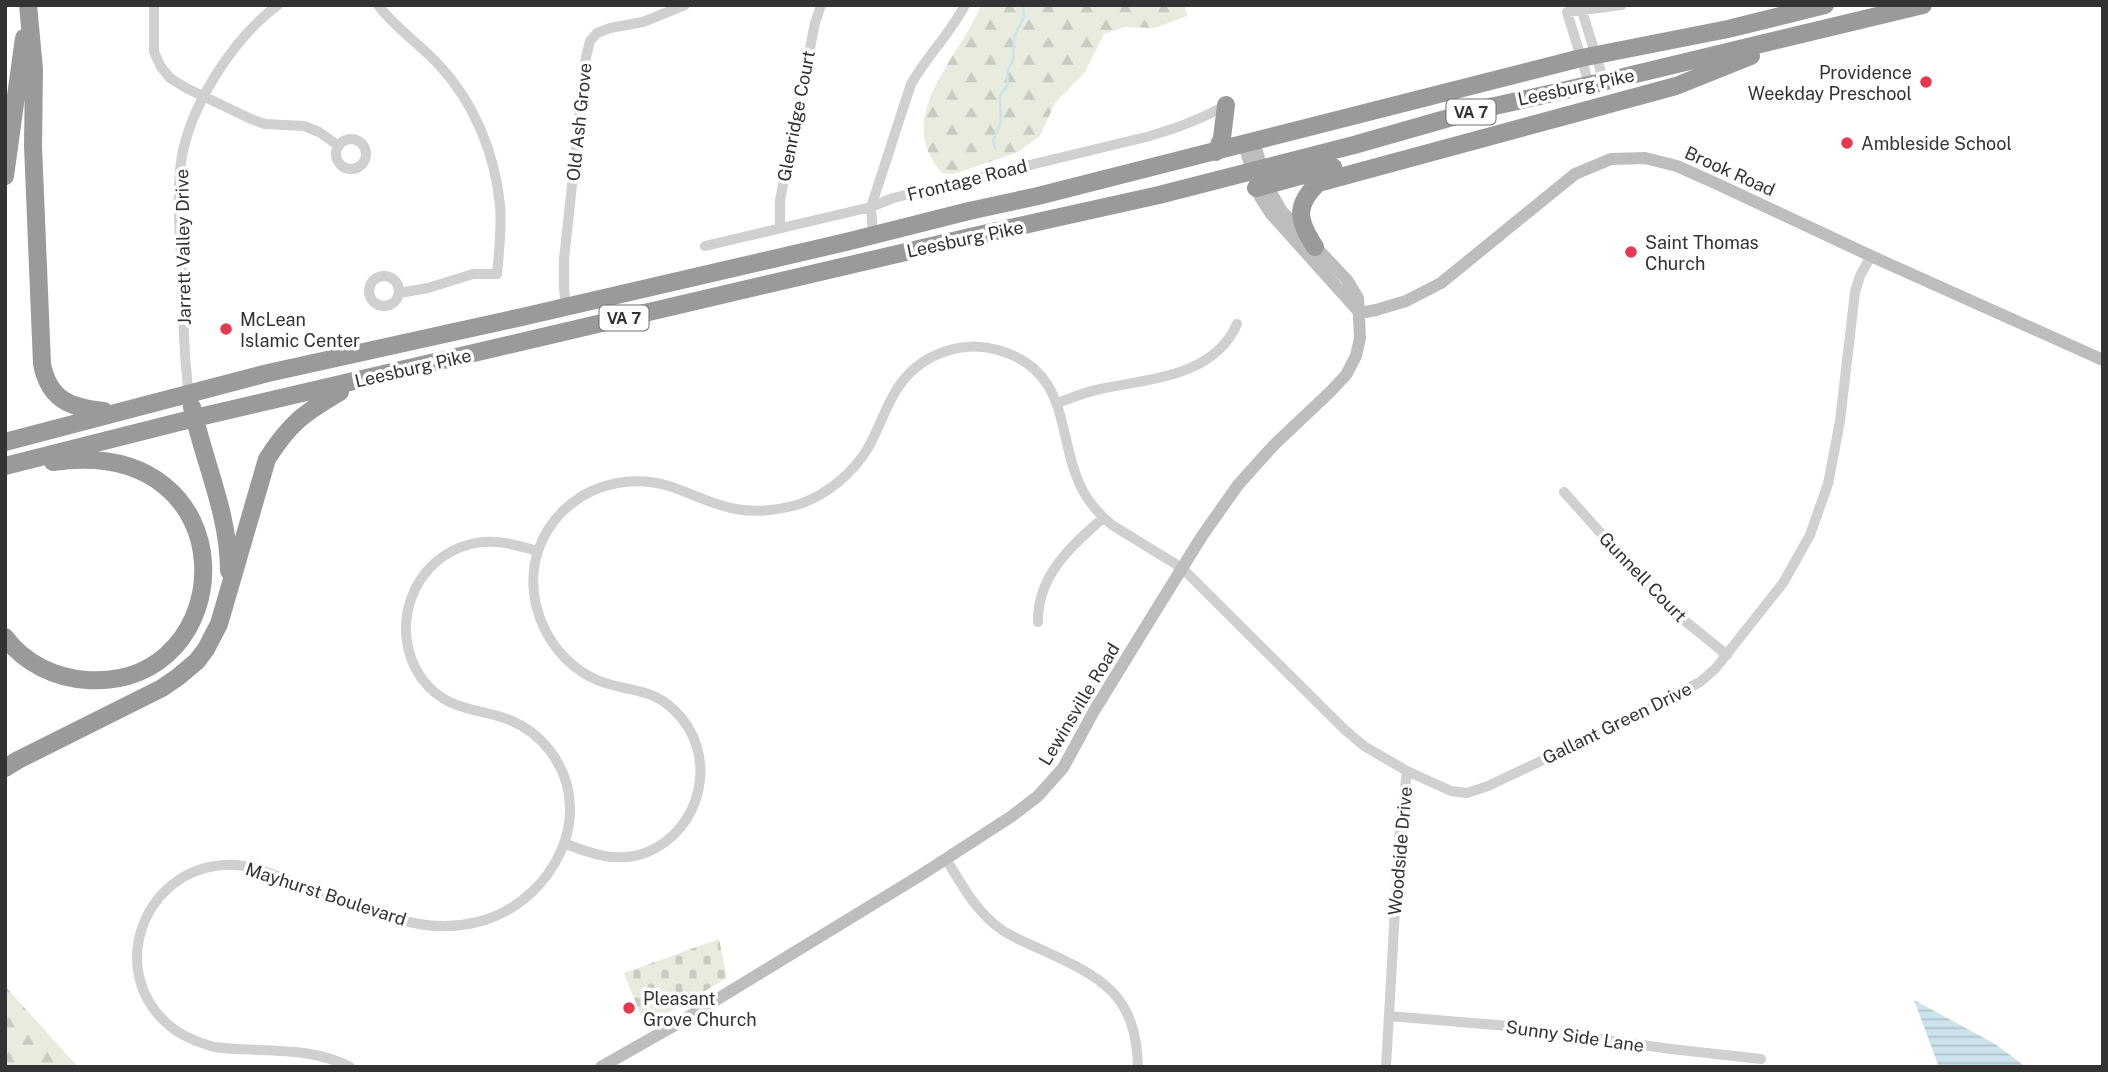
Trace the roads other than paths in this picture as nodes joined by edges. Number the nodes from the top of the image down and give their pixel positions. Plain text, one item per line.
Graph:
1 (28, 5) edge
2 (154, 5) edge
3 (278, 5) edge
4 (378, 5) edge
5 (685, 5) edge
6 (821, 5) edge
7 (965, 5) edge
8 (1622, 5) edge
9 (1825, 5) edge
10 (1923, 5) edge
11 (1582, 11) junction
12 (1814, 32) junction
13 (1589, 57) junction
14 (1596, 83) junction
15 (204, 97) junction
16 (1226, 105) joint
17 (1249, 144) junction
18 (339, 146) dead end
19 (1216, 152) junction
20 (5, 176) edge
21 (1259, 178) junction
22 (871, 207) junction
23 (780, 228) junction
24 (873, 234) junction
25 (705, 246) dead end
26 (1315, 247) junction
27 (1871, 256) junction
28 (399, 293) dead end
29 (566, 306) junction
30 (1360, 313) junction
31 (1237, 324) dead end
32 (2103, 360) edge
33 (396, 372) junction
34 (189, 393) junction
35 (1058, 403) junction
36 (114, 412) junction
37 (195, 418) junction
38 (14, 439) edge
39 (26, 461) junction
40 (5, 466) edge
41 (1564, 492) dead end
42 (1103, 517) junction
43 (538, 551) junction
44 (1182, 568) junction
45 (228, 595) junction
46 (1038, 622) dead end
47 (5, 637) edge
48 (1727, 655) junction
49 (5, 768) edge
50 (1407, 771) junction
51 (564, 844) junction
52 (946, 859) junction
53 (1389, 1016) junction
54 (1762, 1059) dead end
55 (350, 1067) edge
56 (601, 1067) edge
57 (1139, 1067) edge
58 (1386, 1067) edge

1 - 20 highway
1 - 36 highway
2 - 15 street
3 - 15 street, Jarrett Valley Drive
4 - 28 street
5 - 29 street, Old Ash Grove
6 - 23 street, Glenridge Court
7 - 22 street
8 - 11 street
9 - 13 highway, Leesburg Pike
10 - 12 highway, Leesburg Pike / VA 7
11 - 13 street
11 - 13 street
12 - 14 highway, Leesburg Pike / VA 7
12 - 26 highway
13 - 14 street
13 - 14 street
13 - 17 highway, Leesburg Pike / VA 7
14 - 21 highway, Leesburg Pike / VA 7
15 - 18 street
15 - 34 street, Jarrett Valley Drive
16 - 19 highway
16 - 22 street, Frontage Road
17 - 19 highway, Leesburg Pike / VA 7
17 - 21 main road, Lewinsville Road
19 - 24 highway, Leesburg Pike / VA 7
21 - 26 main road, Lewinsville Road
21 - 30 main road, Lewinsville Road
21 - 33 highway, Leesburg Pike / VA 7
22 - 23 street, Frontage Road
22 - 24 street
23 - 25 street, Frontage Road
24 - 29 highway, Leesburg Pike / VA 7
26 - 30 main road, Lewinsville Road
27 - 30 main road, Brook Road
27 - 32 main road, Brook Road
27 - 48 street, Gallant Green Drive
29 - 34 highway, Leesburg Pike / VA 7
30 - 44 main road, Lewinsville Road
31 - 35 street
33 - 37 highway, Leesburg Pike / VA 7
33 - 45 highway
34 - 36 highway, Leesburg Pike / VA 7
34 - 37 highway
35 - 42 street, Woodside Drive
35 - 43 street
36 - 38 highway, Leesburg Pike / VA 7
37 - 39 highway, Leesburg Pike / VA 7
37 - 45 highway
39 - 40 highway, Leesburg Pike / VA 7
39 - 47 highway
41 - 48 street, Gunnell Court
42 - 44 street, Woodside Drive
42 - 46 street
43 - 51 street, Mayhurst Boulevard
43 - 51 street
44 - 50 street, Woodside Drive
44 - 52 main road, Lewinsville Road
45 - 49 highway
48 - 50 street, Gallant Green Drive
50 - 53 street, Woodside Drive
51 - 55 street, Mayhurst Boulevard
52 - 56 main road, Lewinsville Road
52 - 57 street
53 - 54 street, Sunny Side Lane
53 - 58 street, Woodside Drive

